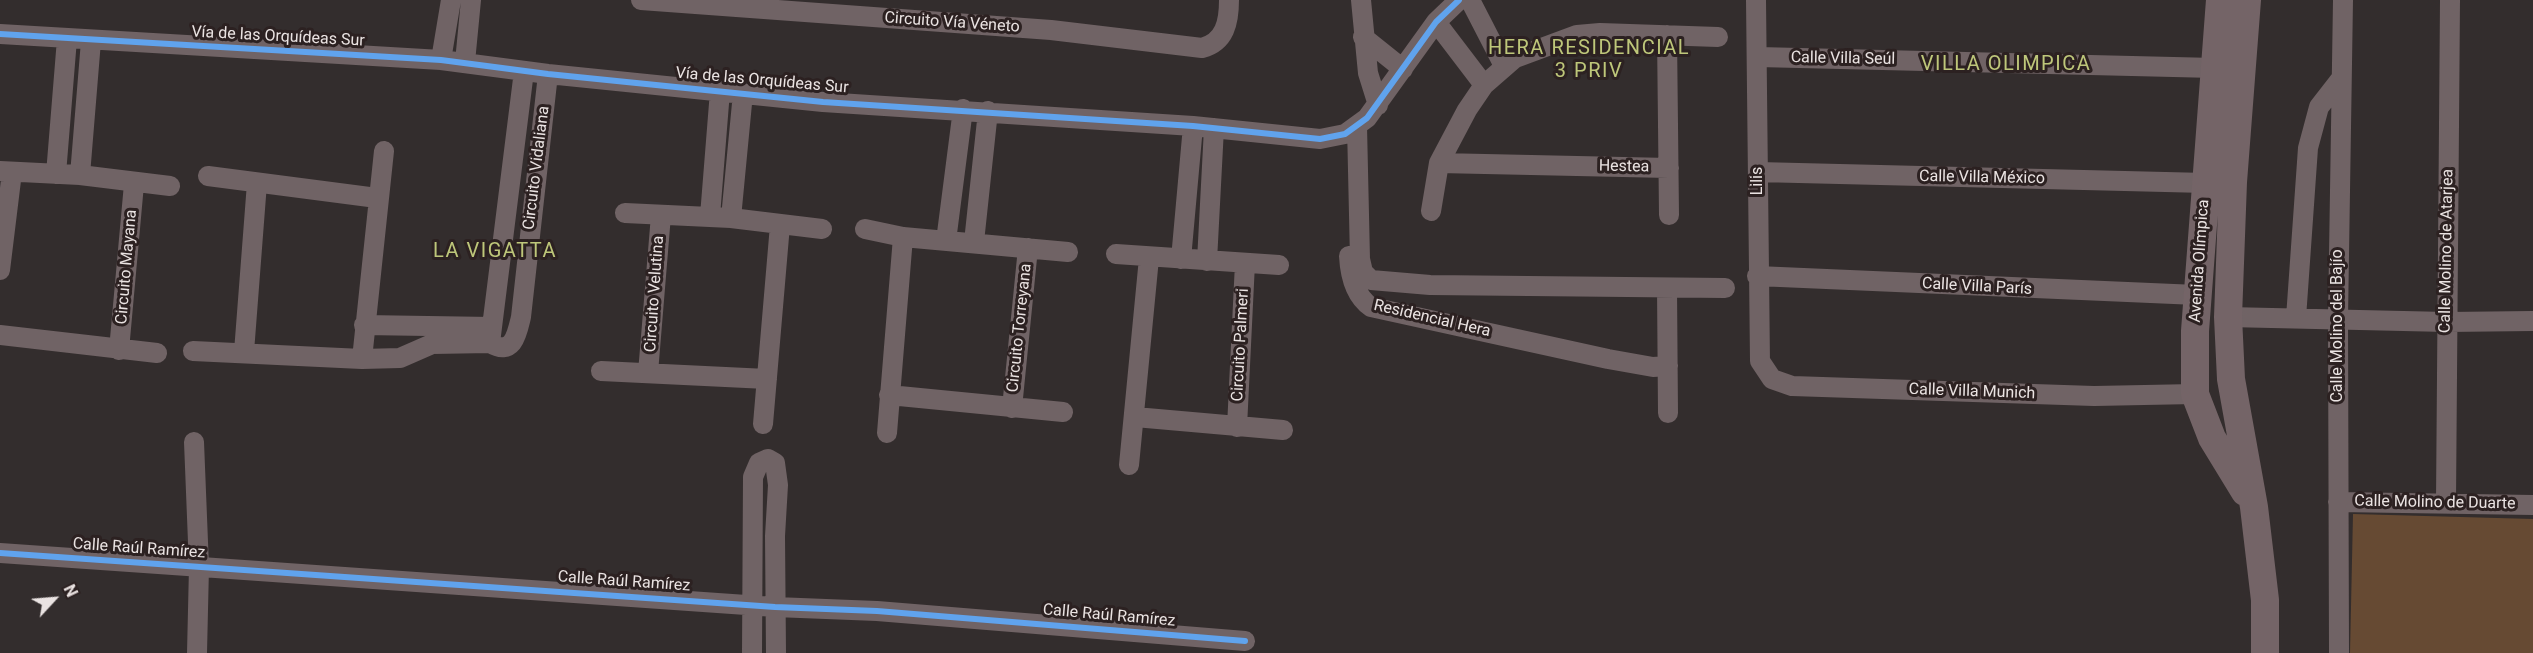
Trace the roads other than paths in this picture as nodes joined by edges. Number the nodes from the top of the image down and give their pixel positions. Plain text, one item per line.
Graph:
1 (451, 0) edge
2 (471, 0) edge
3 (641, 0) edge
4 (1229, 0) edge
5 (1361, 0) edge
6 (1459, 0) edge
7 (1470, 0) edge
8 (1756, 0) edge
9 (2220, 0) edge
10 (2247, 0) edge
11 (2343, 0) edge
12 (2450, 0) edge
13 (1436, 22) junction
14 (0, 34) edge
15 (1667, 35) junction
16 (1363, 37) junction
17 (1718, 37) dead end
18 (67, 39) junction
19 (91, 41) junction
20 (1758, 57) junction
21 (441, 60) junction
22 (465, 62) junction
23 (1504, 66) junction
24 (2215, 68) junction
25 (1402, 69) junction
26 (524, 71) junction
27 (548, 74) junction
28 (2340, 80) junction
29 (1484, 85) junction
30 (720, 91) junction
31 (743, 93) junction
32 (1378, 105) junction
33 (963, 110) junction
34 (988, 111) junction
35 (1193, 126) junction
36 (1214, 128) junction
37 (1351, 130) junction
38 (384, 152) dead end
39 (1439, 163) junction
40 (1669, 168) junction
41 (6, 172) edge
42 (1758, 172) junction
43 (56, 174) junction
44 (80, 175) junction
45 (208, 176) dead end
46 (257, 183) junction
47 (2206, 183) junction
48 (134, 184) junction
49 (170, 186) dead end
50 (377, 198) junction
51 (1431, 211) dead end
52 (625, 213) dead end
53 (661, 215) junction
54 (1669, 215) dead end
55 (710, 216) junction
56 (731, 218) junction
57 (780, 225) junction
58 (822, 229) dead end
59 (865, 230) dead end
60 (903, 237) junction
61 (946, 241) junction
62 (974, 243) junction
63 (1028, 248) junction
64 (1068, 252) dead end
65 (1116, 255) dead end
66 (1149, 258) junction
67 (1181, 259) junction
68 (1354, 259) junction
69 (1207, 261) junction
70 (1245, 263) junction
71 (1279, 265) dead end
72 (0, 270) edge
73 (1758, 276) junction
74 (1430, 285) junction
75 (1667, 288) junction
76 (1725, 288) dead end
77 (2197, 295) junction
78 (2228, 317) junction
79 (1425, 318) junction
80 (2296, 318) junction
81 (2338, 319) junction
82 (2533, 321) edge
83 (2447, 322) junction
84 (364, 325) junction
85 (0, 335) edge
86 (491, 335) junction
87 (119, 350) junction
88 (193, 351) dead end
89 (244, 352) junction
90 (157, 353) dead end
91 (362, 359) junction
92 (1760, 361) joint
93 (1668, 366) junction
94 (601, 371) dead end
95 (648, 373) junction
96 (767, 379) junction
97 (2195, 394) junction
98 (889, 395) junction
99 (1012, 408) junction
100 (1063, 412) dead end
101 (1668, 413) dead end
102 (1135, 417) junction
103 (763, 424) dead end
104 (1237, 427) junction
105 (1283, 430) dead end
106 (887, 433) dead end
107 (194, 442) dead end
108 (1129, 465) dead end
109 (2338, 502) junction
110 (2446, 502) junction
111 (2533, 505) edge
112 (2254, 507) junction
113 (0, 553) edge
114 (199, 567) junction
115 (751, 604) junction
116 (775, 607) junction
117 (1245, 641) dead end
118 (197, 653) edge
119 (752, 653) edge
120 (776, 653) edge
121 (2265, 653) edge
122 (2339, 653) edge

1 - 21 street
2 - 22 street
3 - 4 street, Circuito Vía Véneto
5 - 16 street
6 - 13 street
7 - 23 street
8 - 20 street, Lilis
9 - 24 street, Avenida Olímpica
10 - 78 street, Avenida Olímpica
11 - 28 street, Calle Molino del Bajío
12 - 83 street, Calle Molino de Atarjea
13 - 25 street
13 - 29 street
14 - 18 street, Vía de las Orquídeas Sur
15 - 17 street
15 - 23 street
15 - 40 street, Hestea
16 - 25 street
16 - 32 street
18 - 19 street, Vía de las Orquídeas Sur
18 - 43 street
19 - 21 street, Vía de las Orquídeas Sur
19 - 44 street
20 - 24 street, Calle Villa Seúl
20 - 42 street, Lilis
21 - 22 street, Vía de las Orquídeas Sur
22 - 26 street, Vía de las Orquídeas Sur
23 - 29 street
24 - 47 street, Avenida Olímpica
25 - 32 street
26 - 27 street, Vía de las Orquídeas Sur
26 - 86 street, Circuito Vidaliana
27 - 30 street, Vía de las Orquídeas Sur
27 - 86 street, Circuito Vidaliana
28 - 80 street
28 - 81 street, Calle Molino del Bajío
29 - 39 street
30 - 31 street, Vía de las Orquídeas Sur
30 - 55 street
31 - 33 street, Vía de las Orquídeas Sur
31 - 56 street
32 - 37 street
33 - 34 street, Vía de las Orquídeas Sur
33 - 61 street
34 - 35 street, Vía de las Orquídeas Sur
34 - 62 street
35 - 36 street, Vía de las Orquídeas Sur
35 - 67 street
36 - 37 street, Vía de las Orquídeas Sur
36 - 69 street
37 - 68 street, Residencial Hera
38 - 50 street
39 - 40 street, Hestea
39 - 51 street
40 - 54 street
41 - 43 street
41 - 72 street
42 - 47 street, Calle Villa México
42 - 73 street, Lilis
43 - 44 street
44 - 48 street
45 - 46 street
46 - 50 street
46 - 89 street
47 - 77 street, Avenida Olímpica
48 - 49 street
48 - 87 street, Circuito Mayana
50 - 84 street
52 - 53 street, Circuito Velutina
53 - 55 street, Circuito Velutina
53 - 95 street, Circuito Velutina
55 - 56 street, Circuito Velutina
56 - 57 street, Circuito Velutina
57 - 58 street, Circuito Velutina
57 - 96 street
59 - 60 street, Circuito Torreyana
60 - 61 street, Circuito Torreyana
60 - 98 street
61 - 62 street, Circuito Torreyana
62 - 63 street, Circuito Torreyana
63 - 64 street, Circuito Torreyana
63 - 99 street, Circuito Torreyana
65 - 66 street
66 - 67 street
66 - 102 street
67 - 69 street
68 - 74 street, Residencial Hera
68 - 79 street, Residencial Hera
69 - 70 street
70 - 71 street
70 - 104 street, Circuito Palmeri
73 - 77 street, Calle Villa París
73 - 92 street, Lilis
74 - 75 street, Residencial Hera
74 - 79 street
75 - 76 street, Residencial Hera
75 - 93 street
77 - 97 street, Avenida Olímpica
78 - 80 street
78 - 112 street, Avenida Olímpica
79 - 93 street, Residencial Hera
80 - 81 street
81 - 83 street
81 - 109 street, Calle Molino del Bajío
82 - 83 street
83 - 110 street, Calle Molino de Atarjea
84 - 86 street, Circuito Vidaliana
84 - 91 street
85 - 87 street
86 - 91 street, Circuito Vidaliana
87 - 90 street
88 - 89 street, Circuito Vidaliana
89 - 91 street, Circuito Vidaliana
92 - 97 street, Calle Villa Munich
93 - 101 street
94 - 95 street, Circuito Velutina
95 - 96 street, Circuito Velutina
96 - 103 street
97 - 112 street, Avenida Olímpica
98 - 99 street, Circuito Torreyana
98 - 106 street
99 - 100 street, Circuito Torreyana
102 - 104 street
102 - 108 street
104 - 105 street
107 - 114 street
109 - 110 street, Calle Molino de Duarte
109 - 122 street, Calle Molino del Bajío
110 - 111 street, Calle Molino de Duarte
112 - 121 street, Avenida Olímpica
113 - 114 street, Calle Raúl Ramírez
114 - 115 street, Calle Raúl Ramírez
114 - 118 street
115 - 116 street, Calle Raúl Ramírez
115 - 116 street
115 - 119 street
116 - 117 street, Calle Raúl Ramírez
116 - 120 street

